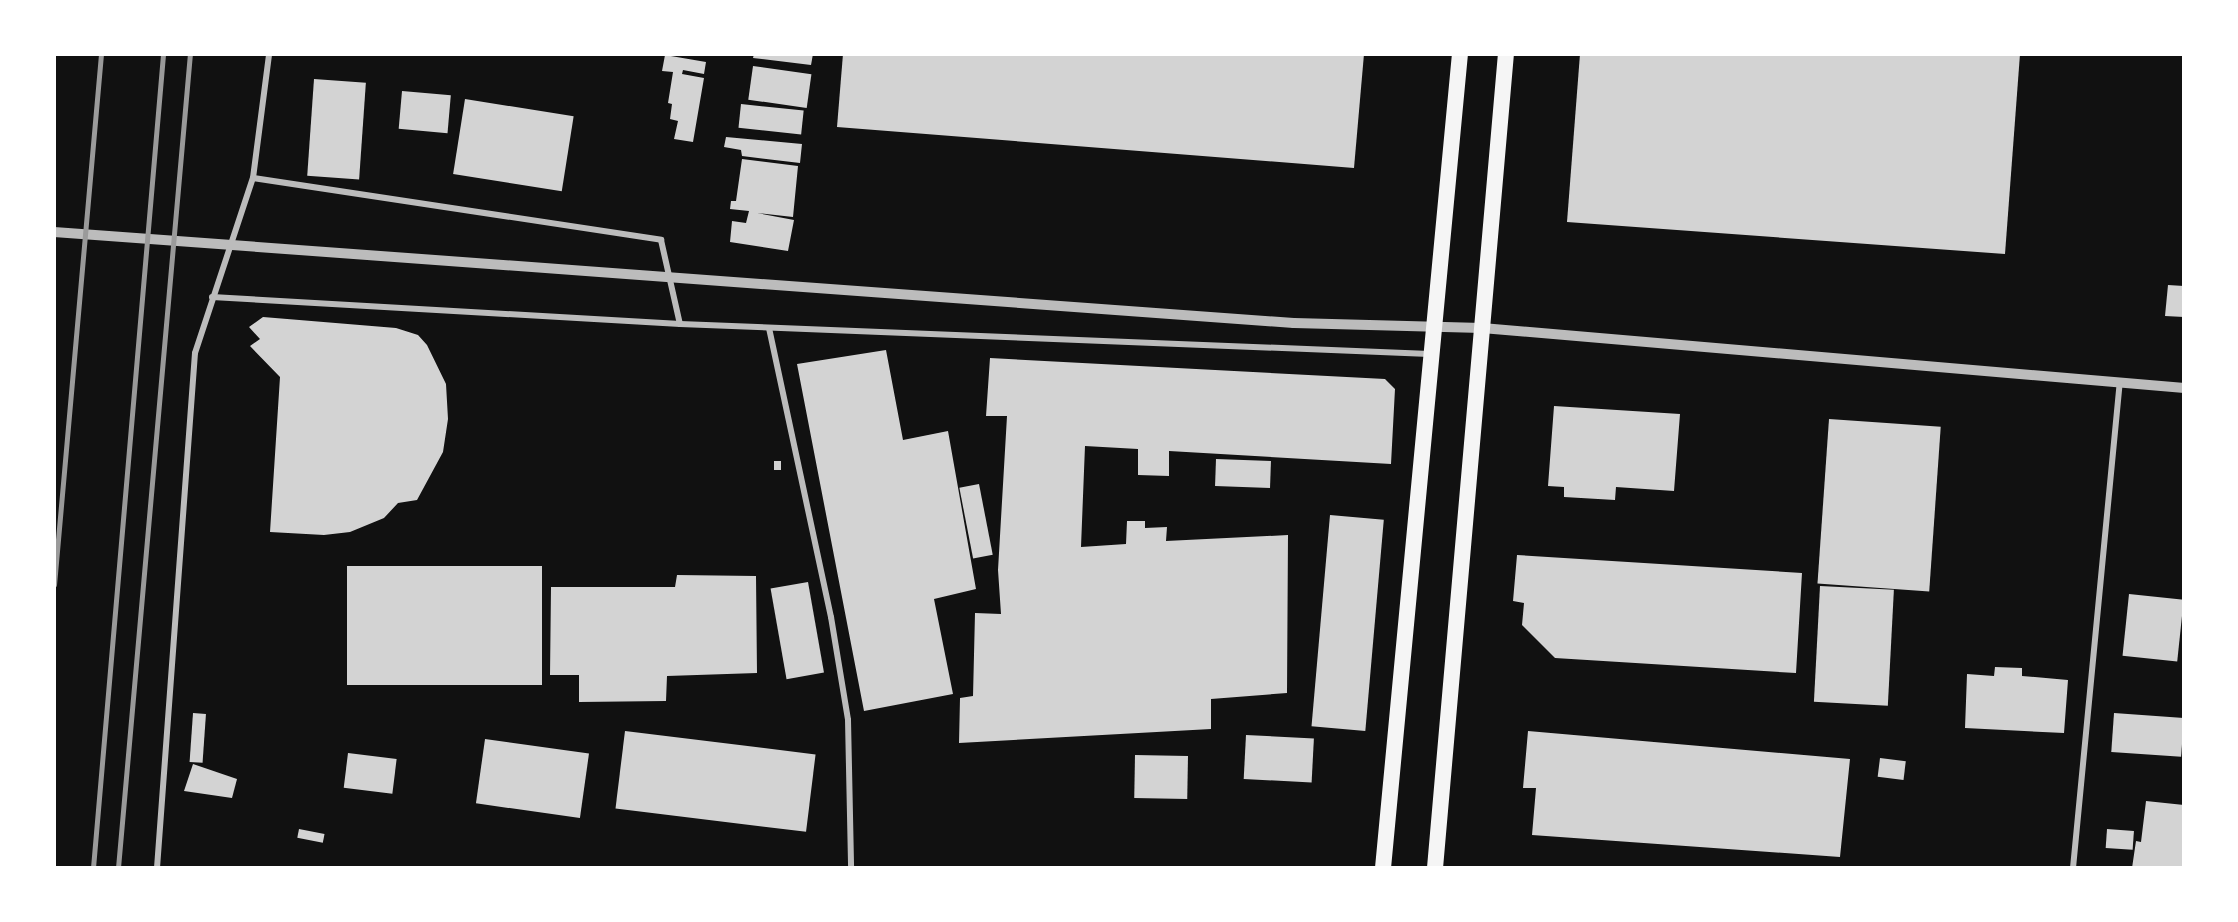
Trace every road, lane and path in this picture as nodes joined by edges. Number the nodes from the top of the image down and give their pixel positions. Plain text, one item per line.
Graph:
1 (269, 54) edge
2 (1460, 54) edge
3 (1506, 54) edge
4 (253, 178) junction
5 (54, 232) edge
6 (212, 297) junction
7 (680, 324) junction
8 (1436, 325) junction
9 (1482, 327) junction
10 (769, 328) junction
11 (1433, 354) junction
12 (2120, 384) junction
13 (2184, 388) edge
14 (157, 868) edge
15 (851, 868) edge
16 (1383, 868) edge
17 (1435, 868) edge
18 (2073, 868) edge

1 - 4 street
2 - 8 highway
3 - 9 highway
4 - 6 street
4 - 7 street
5 - 8 street
6 - 7 street
6 - 14 street
7 - 10 street
8 - 9 street
8 - 11 highway
9 - 12 street
9 - 17 highway
10 - 11 street
10 - 15 street
11 - 16 highway
12 - 13 street
12 - 18 street

